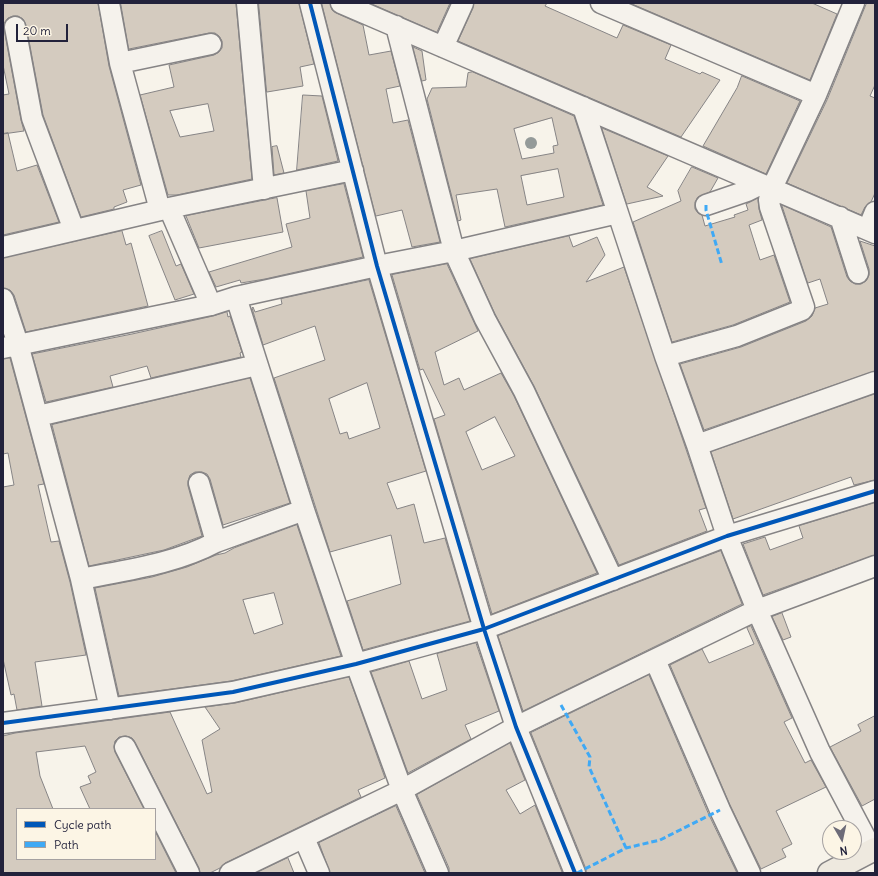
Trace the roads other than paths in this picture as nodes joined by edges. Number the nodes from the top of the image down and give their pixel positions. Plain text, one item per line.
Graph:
1 (109, 3) edge
2 (247, 3) edge
3 (310, 3) edge
4 (341, 3) edge
5 (463, 3) edge
6 (601, 3) edge
7 (849, 5) edge
8 (396, 26) junction
9 (15, 27) dead end
10 (212, 44) dead end
11 (443, 47) junction
12 (120, 63) junction
13 (816, 94) junction
14 (583, 107) junction
15 (353, 170) junction
16 (767, 186) junction
17 (264, 189) junction
18 (706, 205) dead end
19 (164, 209) junction
20 (618, 213) junction
21 (840, 217) junction
22 (873, 225) edge
23 (74, 230) junction
24 (3, 247) edge
25 (454, 251) junction
26 (377, 266) junction
27 (858, 273) dead end
28 (236, 296) junction
29 (3, 298) edge
30 (211, 305) junction
31 (10, 346) edge
32 (665, 356) junction
33 (258, 365) junction
34 (875, 382) edge
35 (38, 416) junction
36 (697, 445) junction
37 (199, 483) dead end
38 (875, 491) edge
39 (304, 510) junction
40 (727, 536) junction
41 (216, 542) junction
42 (875, 566) edge
43 (81, 579) junction
44 (613, 580) junction
45 (757, 610) junction
46 (484, 629) junction
47 (654, 660) junction
48 (356, 664) junction
49 (110, 709) junction
50 (3, 723) edge
51 (516, 727) junction
52 (125, 747) dead end
53 (402, 790) junction
54 (156, 808) edge
55 (156, 808) edge
56 (304, 838) junction
57 (874, 850) edge
58 (189, 873) edge
59 (230, 873) edge
60 (319, 873) edge
61 (438, 873) edge
62 (575, 873) edge
63 (750, 873) edge
64 (829, 873) edge

1 - 12 street
2 - 17 street
3 - 15 street
4 - 8 street
5 - 11 street
6 - 13 street
7 - 13 street
8 - 11 street
8 - 25 street
9 - 23 street
10 - 12 street
11 - 14 street
12 - 19 street
13 - 16 street
14 - 16 street
14 - 20 street
15 - 17 street
15 - 26 street
16 - 18 street
16 - 21 street
16 - 32 street
17 - 19 street
19 - 23 street
19 - 30 street
20 - 25 street
20 - 32 street
21 - 22 street
21 - 27 street
23 - 24 street
25 - 26 street
25 - 44 street
26 - 28 street
26 - 46 street
28 - 30 street
28 - 33 street
29 - 31 street
30 - 31 street
31 - 35 street
32 - 36 street
33 - 35 street
33 - 39 street
34 - 36 street
35 - 43 street
36 - 40 street
37 - 41 street
38 - 40 street
39 - 41 street
39 - 48 street
40 - 44 street
40 - 45 street
41 - 43 street
42 - 45 street
43 - 49 street
44 - 46 street
45 - 47 street
45 - 57 street
46 - 48 street
46 - 51 street
47 - 51 street
47 - 63 street
48 - 49 street
48 - 53 street
49 - 50 street
51 - 53 street
51 - 62 street
52 - 54 street
53 - 56 street
53 - 61 street
55 - 58 street
56 - 59 street
56 - 60 street
57 - 64 main road

